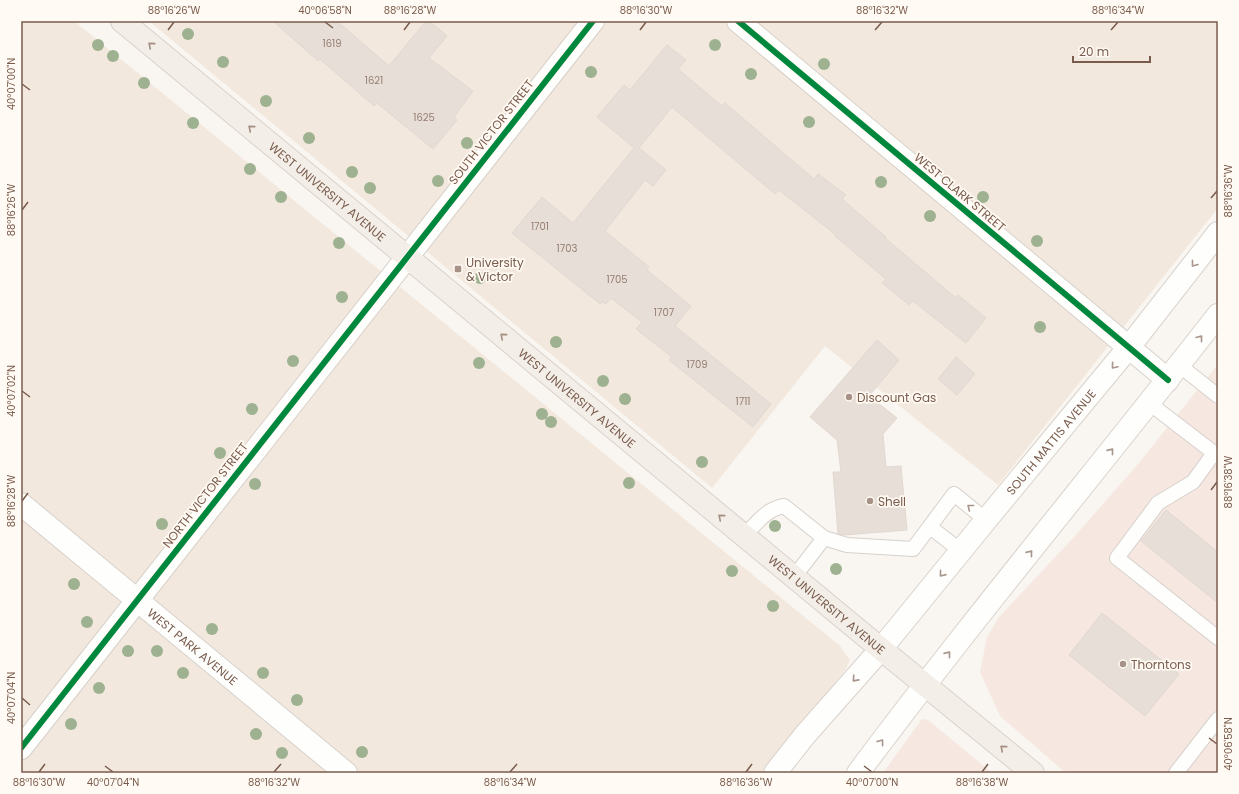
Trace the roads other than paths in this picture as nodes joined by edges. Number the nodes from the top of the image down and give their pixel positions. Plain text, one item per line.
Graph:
1 (122, 21) edge
2 (593, 21) edge
3 (738, 21) edge
4 (1218, 233) edge
5 (407, 256) junction
6 (1218, 315) edge
7 (1129, 347) junction
8 (1174, 372) junction
9 (1218, 396) edge
10 (1149, 403) junction
11 (1216, 454) edge
12 (21, 504) edge
13 (986, 520) junction
14 (930, 527) junction
15 (744, 536) junction
16 (824, 538) junction
17 (961, 551) junction
18 (794, 577) junction
19 (137, 600) junction
20 (1218, 638) edge
21 (881, 649) junction
22 (924, 685) junction
23 (1218, 719) edge
24 (21, 748) edge
25 (346, 773) edge
26 (775, 773) edge
27 (858, 773) edge
28 (1033, 773) edge
29 (1176, 773) edge

5 -> 1 main road, WEST UNIVERSITY AVENUE
2 - 5 street, SOUTH VICTOR STREET
3 - 7 street, WEST CLARK STREET
4 -> 7 street, SOUTH MATTIS AVENUE
15 -> 5 main road, WEST UNIVERSITY AVENUE
5 - 19 street, NORTH VICTOR STREET
8 -> 6 street
7 - 8 street, WEST CLARK STREET
7 -> 13 street, SOUTH MATTIS AVENUE
8 - 9 lane
8 - 10 street
10 - 11 lane
22 -> 10 street
11 - 20 lane
12 - 19 street, WEST PARK AVENUE
13 -> 14 lane
13 - 17 street, SOUTH MATTIS AVENUE
14 - 16 lane
14 - 17 lane
15 - 16 lane
15 - 18 main road, WEST UNIVERSITY AVENUE
16 - 18 lane
17 -> 21 street, SOUTH MATTIS AVENUE
18 - 21 main road, WEST UNIVERSITY AVENUE
19 - 24 street, NORTH VICTOR STREET
19 - 25 street, WEST PARK AVENUE
21 - 22 main road, WEST UNIVERSITY AVENUE
21 -> 26 street, SOUTH MATTIS AVENUE
27 -> 22 street
28 -> 22 main road, WEST UNIVERSITY AVENUE
23 - 29 lane

